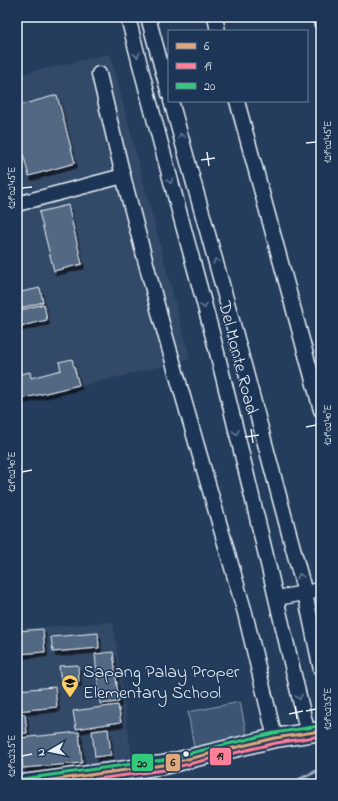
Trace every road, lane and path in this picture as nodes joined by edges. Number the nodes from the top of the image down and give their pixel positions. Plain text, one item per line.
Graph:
1 (128, 17) edge
2 (148, 17) edge
3 (215, 17) edge
4 (320, 17) edge
5 (321, 22) edge
6 (218, 30) edge
7 (99, 74) dead end
8 (168, 90) edge
9 (171, 102) edge
10 (237, 102) edge
11 (123, 176) junction
12 (17, 204) edge
13 (321, 410) edge
14 (321, 590) edge
15 (304, 593) junction
16 (277, 598) junction
17 (321, 670) edge
18 (315, 732) edge
19 (275, 738) junction
20 (23, 784) edge

1 -> 16 street, Del Monte Road
2 - 8 street
3 - 6 street
4 - 5 street
7 - 11 street
15 -> 9 street, Del Monte Road
10 - 13 street
11 - 12 street
11 - 19 street
14 - 15 street
15 - 16 street
15 - 17 street, Del Monte Road
16 -> 18 street, Del Monte Road
18 - 19 main road
19 - 20 main road

